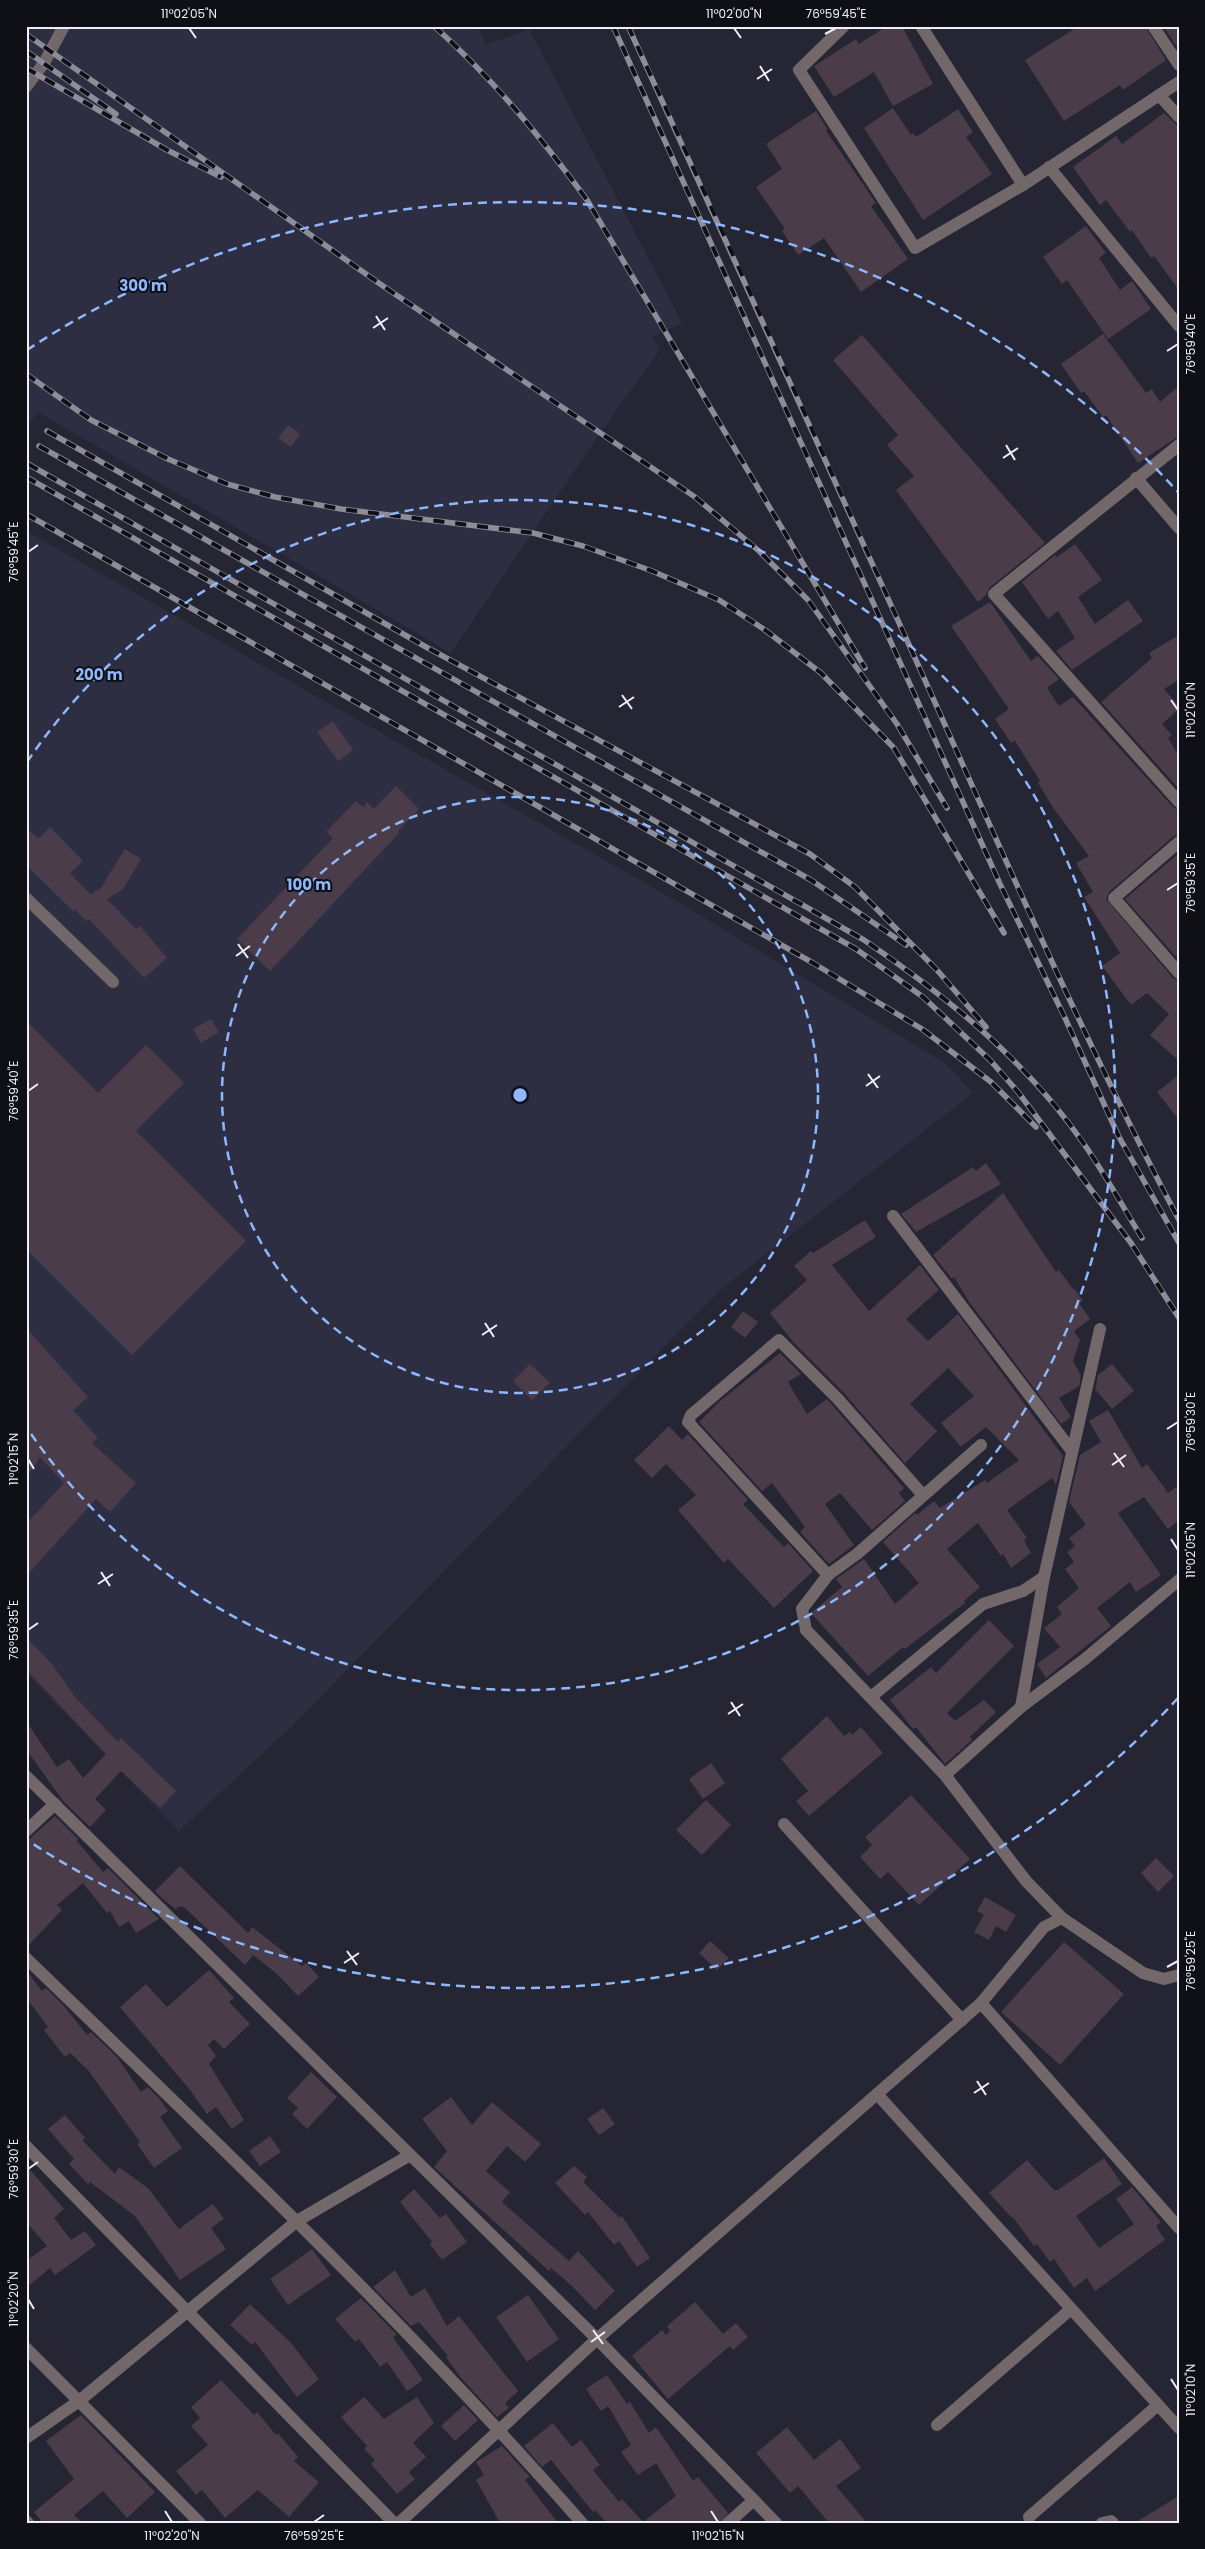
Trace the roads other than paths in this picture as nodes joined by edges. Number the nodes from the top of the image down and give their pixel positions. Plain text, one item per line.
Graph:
1 (64, 26) edge
2 (844, 26) edge
3 (921, 26) edge
4 (1153, 26) edge
5 (1179, 65) edge
6 (1179, 82) edge
7 (26, 87) edge
8 (1159, 95) junction
9 (1179, 117) edge
10 (1049, 167) junction
11 (1023, 185) junction
12 (1179, 326) edge
13 (1179, 445) edge
14 (1136, 478) junction
15 (1179, 528) edge
16 (1179, 802) edge
17 (1179, 842) edge
18 (26, 898) edge
19 (1179, 973) edge
20 (113, 982) dead end
21 (893, 1216) dead end
22 (1100, 1329) dead end
23 (981, 1444) dead end
24 (1072, 1451) junction
25 (922, 1494) junction
26 (828, 1575) junction
27 (1044, 1577) junction
28 (1179, 1580) edge
29 (871, 1697) junction
30 (1021, 1707) junction
31 (945, 1775) junction
32 (26, 1776) edge
33 (55, 1804) junction
34 (784, 1824) dead end
35 (26, 1831) edge
36 (1062, 1918) junction
37 (26, 1958) edge
38 (1179, 1975) edge
39 (981, 2004) junction
40 (962, 2020) junction
41 (877, 2094) junction
42 (26, 2146) edge
43 (410, 2155) junction
44 (297, 2221) junction
45 (1179, 2228) edge
46 (1071, 2309) junction
47 (188, 2313) junction
48 (597, 2339) junction
49 (26, 2348) edge
50 (79, 2401) junction
51 (1158, 2405) junction
52 (937, 2425) dead end
53 (1179, 2428) edge
54 (500, 2429) junction
55 (26, 2438) edge
56 (754, 2500) junction
57 (1029, 2517) dead end
58 (200, 2523) edge
59 (394, 2523) edge
60 (399, 2523) edge
61 (582, 2523) edge
62 (728, 2523) edge
63 (776, 2523) edge
64 (1102, 2523) edge
65 (1113, 2523) edge

1 - 7 street
2 - 11 street
3 - 11 street
4 - 5 street
6 - 8 street
8 - 9 street
8 - 10 street
10 - 11 street
10 - 12 street
13 - 14 street
14 - 15 street
14 - 16 street
17 - 19 street
18 - 20 street
21 - 24 street
22 - 24 street
23 - 25 street
24 - 27 street
25 - 26 street
25 - 26 street
26 - 29 street
27 - 29 street
27 - 30 street
28 - 30 street
29 - 31 street
30 - 31 street
31 - 36 street
32 - 33 street
33 - 35 street
33 - 43 street
34 - 40 street
36 - 38 street
36 - 39 street
37 - 44 street
39 - 40 street
39 - 45 street
40 - 41 street
41 - 46 street
41 - 48 street
42 - 47 street
43 - 44 street
43 - 48 street
44 - 47 street
44 - 54 street
46 - 51 street
46 - 52 street
47 - 50 street
47 - 59 street
48 - 54 street
48 - 56 street
49 - 50 street
50 - 55 street
50 - 58 street
51 - 53 street
51 - 57 street
54 - 60 street
54 - 61 street
56 - 62 street
56 - 63 street
64 - 65 street

